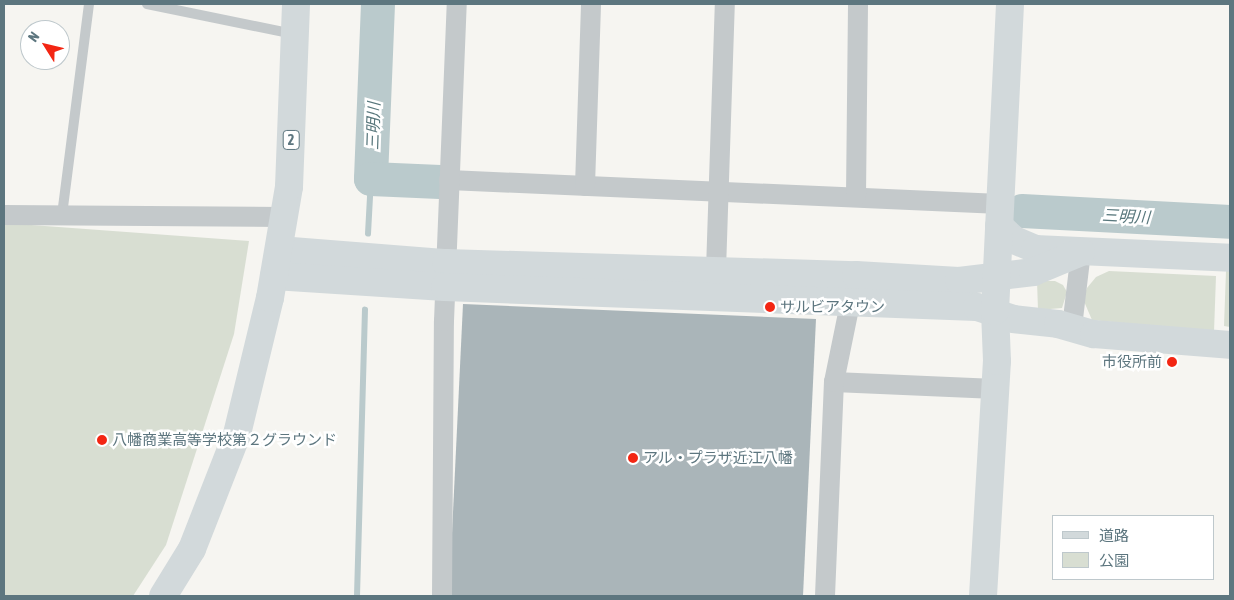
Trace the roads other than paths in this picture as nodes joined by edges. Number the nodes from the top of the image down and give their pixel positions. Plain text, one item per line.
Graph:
1 (89, 4) edge
2 (147, 4) edge
3 (296, 4) edge
4 (457, 4) edge
5 (591, 4) edge
6 (725, 4) edge
7 (858, 4) edge
8 (1010, 4) edge
9 (295, 34) junction
10 (449, 180) junction
11 (584, 186) junction
12 (720, 191) junction
13 (856, 196) junction
14 (4, 215) edge
15 (62, 215) junction
16 (1000, 215) junction
17 (282, 217) junction
18 (1080, 252) junction
19 (1230, 258) edge
20 (276, 263) junction
21 (716, 270) junction
22 (446, 275) junction
23 (997, 277) junction
24 (853, 287) junction
25 (995, 312) junction
26 (1072, 327) junction
27 (1230, 345) edge
28 (834, 382) junction
29 (996, 389) junction
30 (163, 596) edge
31 (442, 596) edge
32 (825, 596) edge
33 (983, 596) edge

1 - 15 lane
2 - 9 lane
3 - 9 street, 2
4 - 10 street
5 - 11 street
6 - 12 street
7 - 13 street
8 - 16 street
9 - 17 street, 2
10 - 11 street
10 - 22 street
11 - 12 street
12 - 13 street
12 - 21 street
13 - 16 street
14 - 15 street
15 - 17 street
16 - 18 street
16 - 23 street
17 - 20 street, 2
18 - 19 street
18 - 23 street
18 - 26 street
20 - 22 street
20 - 30 street, 2
21 - 22 street
21 - 24 street
22 - 24 street
22 - 31 street
23 - 24 street
23 - 25 street
24 - 25 street
24 - 28 street
25 - 26 street
25 - 29 street
26 - 27 street
28 - 29 street
28 - 32 street
29 - 33 street

